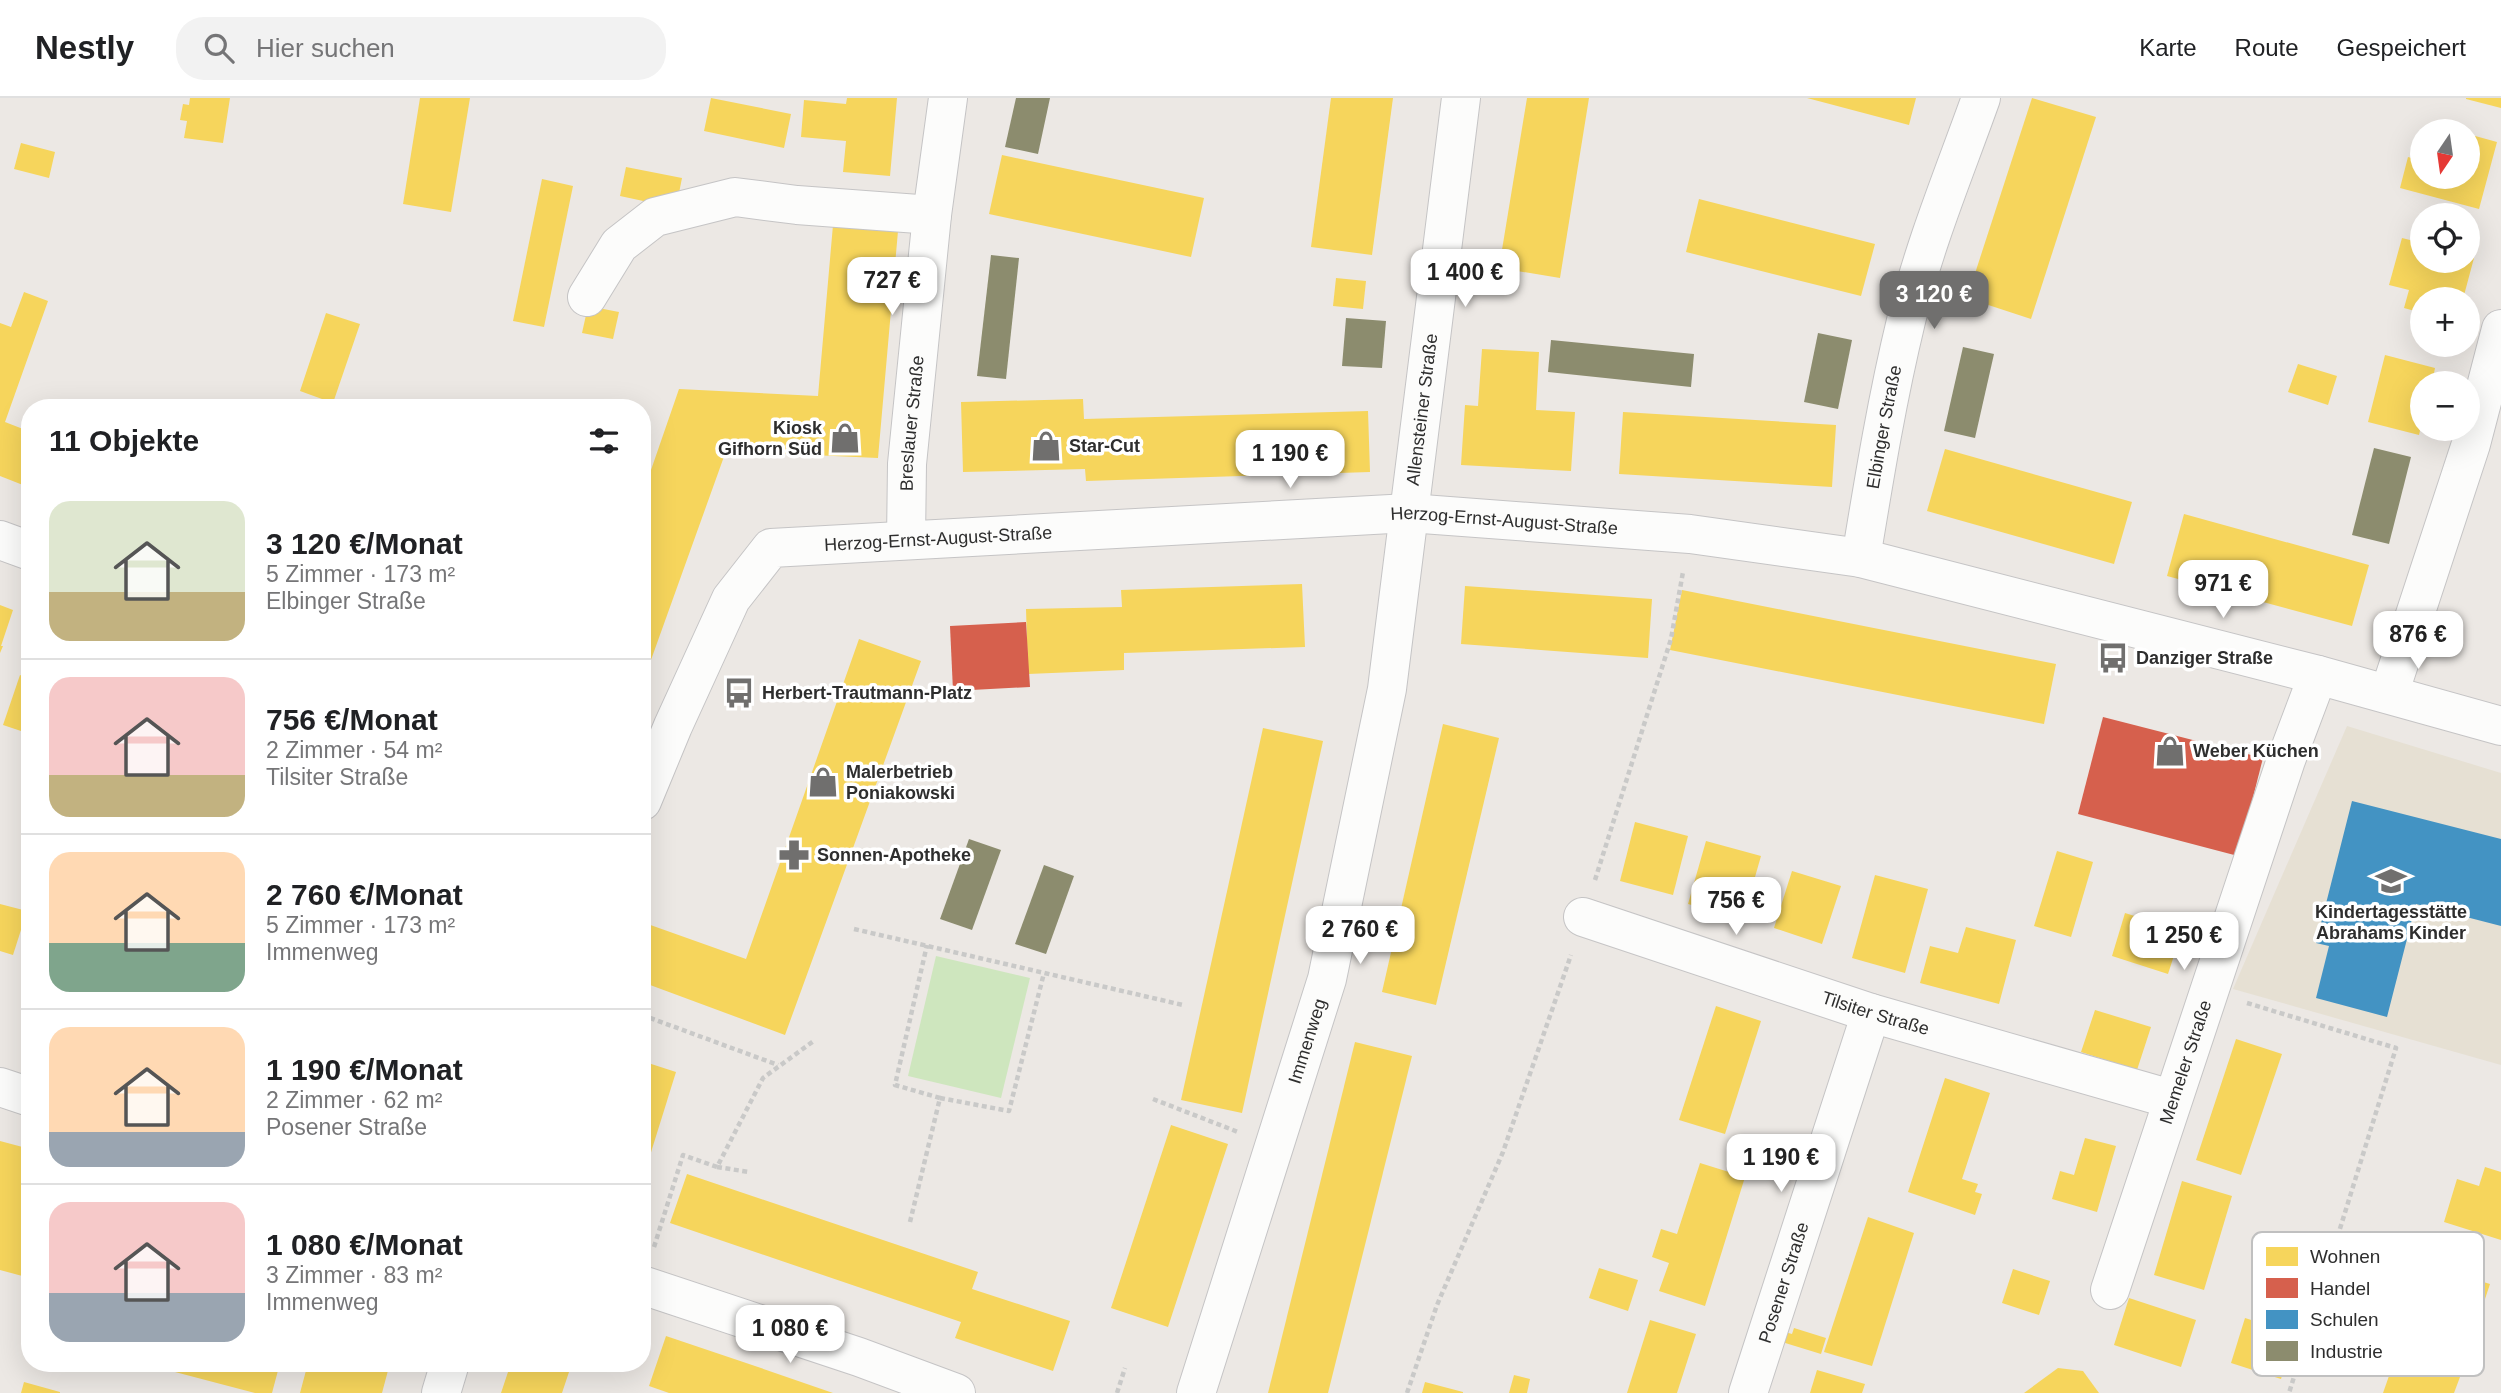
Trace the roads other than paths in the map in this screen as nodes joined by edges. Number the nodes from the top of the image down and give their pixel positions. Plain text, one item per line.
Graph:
1 (948, 98) edge
2 (1461, 98) edge
3 (1981, 98) edge
4 (932, 215) junction
5 (587, 297) dead end
6 (2501, 329) edge
7 (1409, 513) junction
8 (0, 540) edge
9 (906, 540) junction
10 (21, 548) edge
11 (1861, 558) junction
12 (2318, 675) junction
13 (2389, 694) junction
14 (2501, 726) edge
15 (651, 771) edge
16 (1583, 918) road end
17 (1871, 1013) junction
18 (0, 1087) edge
19 (21, 1094) edge
20 (2171, 1100) junction
21 (651, 1288) edge
22 (2109, 1290) dead end
23 (447, 1372) edge
24 (441, 1393) edge
25 (956, 1393) edge
26 (1196, 1393) edge
27 (1748, 1393) edge

1 - 4 street, Breslauer Straße
2 - 7 street, Allensteiner Straße
3 - 11 street, Elbinger Straße
4 - 5 street
4 - 9 street, Breslauer Straße
6 - 13 street
7 - 9 street, Herzog-Ernst-August-Straße
7 - 11 street, Herzog-Ernst-August-Straße
7 - 26 street, Immenweg
8 - 10 street
9 - 15 street, Herzog-Ernst-August-Straße
11 - 12 street, Herzog-Ernst-August-Straße
12 - 13 street, Herzog-Ernst-August-Straße
12 - 20 street, Memeler Straße
13 - 14 street, Herzog-Ernst-August-Straße
16 - 17 street, Tilsiter Straße
17 - 20 street, Tilsiter Straße
17 - 27 street, Posener Straße
18 - 19 street
20 - 22 street, Memeler Straße
21 - 25 street
23 - 24 street

